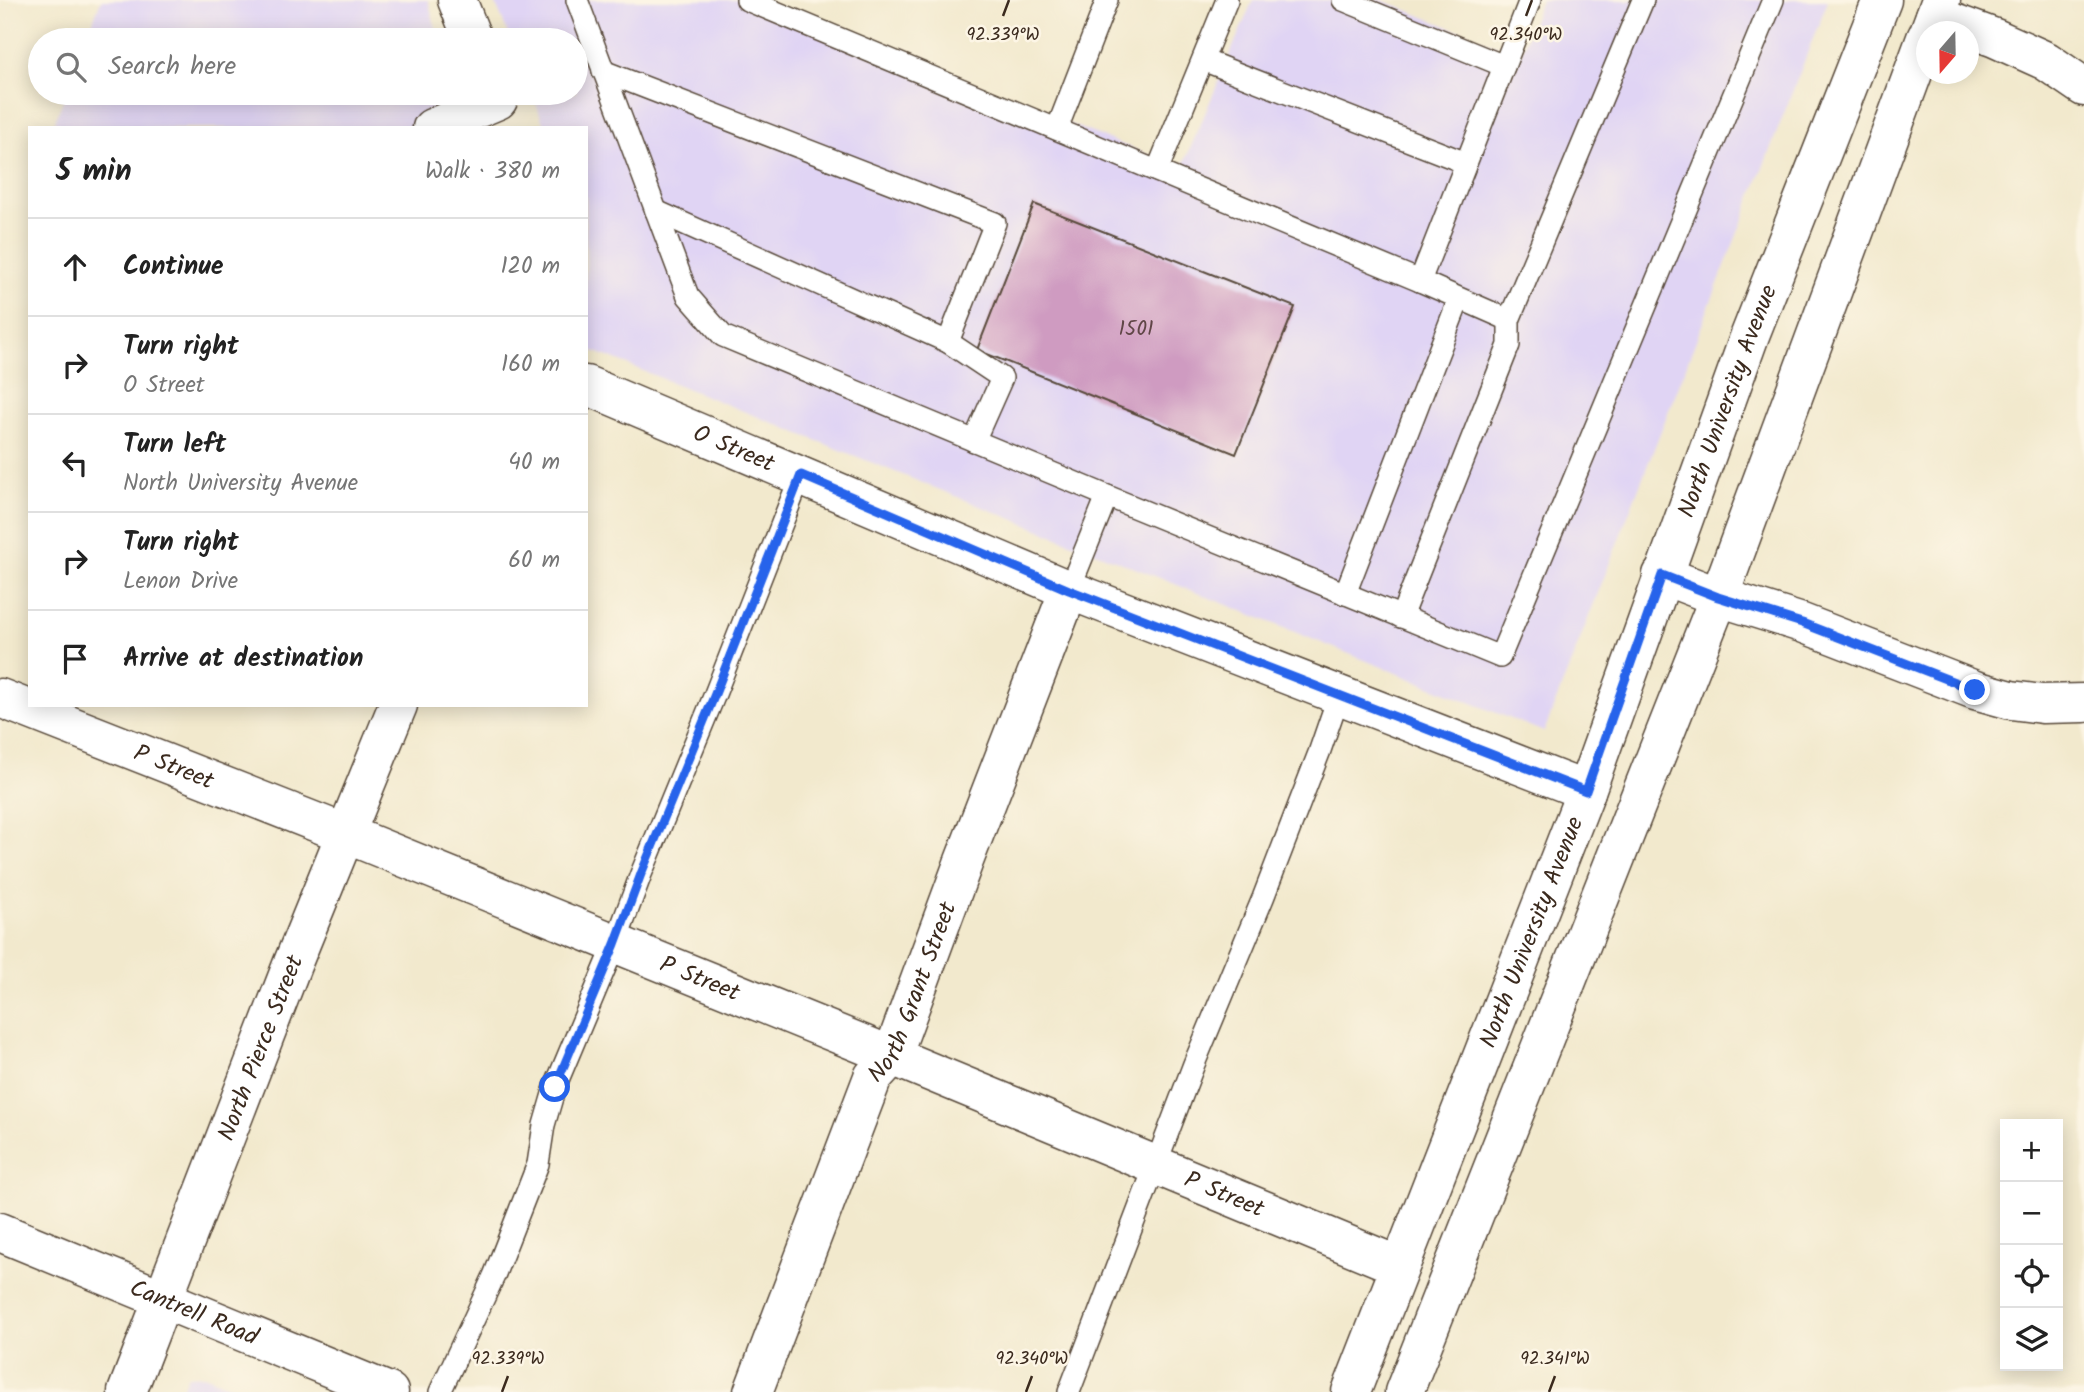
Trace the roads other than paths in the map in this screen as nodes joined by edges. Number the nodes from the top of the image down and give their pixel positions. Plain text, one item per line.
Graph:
1 (457, 0) edge
2 (577, 0) edge
3 (747, 0) edge
4 (1107, 0) edge
5 (1227, 0) edge
6 (1343, 0) edge
7 (1530, 0) edge
8 (1643, 0) edge
9 (1773, 0) edge
10 (1882, 0) edge
11 (468, 28) edge
12 (587, 28) edge
13 (588, 30) edge
14 (1979, 34) edge
15 (1203, 60) junction
16 (1504, 66) junction
17 (1916, 67) edge
18 (603, 71) junction
19 (2084, 87) edge
20 (500, 107) edge
21 (438, 126) edge
22 (1056, 129) junction
23 (1466, 163) junction
24 (1157, 172) junction
25 (656, 211) junction
26 (1420, 281) junction
27 (1459, 299) junction
28 (1510, 320) junction
29 (948, 342) junction
30 (588, 386) edge
31 (974, 441) junction
32 (801, 475) junction
33 (1107, 496) junction
34 (1662, 575) junction
35 (1069, 590) junction
36 (1345, 594) junction
37 (1718, 597) junction
38 (1401, 617) junction
39 (1339, 695) junction
40 (0, 698) edge
41 (2084, 703) edge
42 (397, 707) edge
43 (1586, 791) junction
44 (346, 834) junction
45 (615, 944) junction
46 (892, 1056) junction
47 (1156, 1166) junction
48 (0, 1232) edge
49 (1399, 1266) junction
50 (164, 1298) junction
51 (127, 1392) edge
52 (389, 1392) edge
53 (440, 1392) edge
54 (753, 1392) edge
55 (1069, 1392) edge
56 (1351, 1392) edge
57 (1404, 1392) edge

1 - 11 street
2 - 12 lane
3 - 22 lane
4 - 22 lane
5 - 15 lane
6 - 16 lane
7 - 16 lane
8 - 28 lane
9 - 38 lane
10 - 34 street, North University Avenue
13 - 18 lane
14 - 19 street
15 - 23 lane
15 - 24 lane
16 - 23 lane
17 - 37 street, North University Avenue
18 - 25 lane
18 - 29 lane
20 - 21 street
22 - 24 lane
23 - 26 lane
24 - 26 lane
25 - 29 lane
25 - 31 lane
26 - 27 lane
27 - 28 lane
27 - 36 lane
28 - 38 lane
29 - 31 lane
30 - 32 street, O Street
31 - 33 lane
32 - 35 street, O Street
32 - 45 lane
33 - 35 lane
33 - 36 lane
34 - 37 street
34 - 43 street, North University Avenue
35 - 39 street, O Street
35 - 46 street, North Grant Street
36 - 38 lane
37 - 41 street
37 - 57 street, North University Avenue
39 - 43 street, O Street
39 - 47 lane
40 - 44 street, P Street
42 - 44 street, North Pierce Street
43 - 49 street, North University Avenue
44 - 45 street, P Street
44 - 50 street, North Pierce Street
45 - 46 street, P Street
45 - 53 lane
46 - 47 street, P Street
46 - 54 street, North Grant Street
47 - 49 street, P Street
47 - 55 lane
48 - 50 street, Cantrell Road
49 - 56 street, North University Avenue
50 - 51 street, North Pierce Street
50 - 52 street, Cantrell Road

